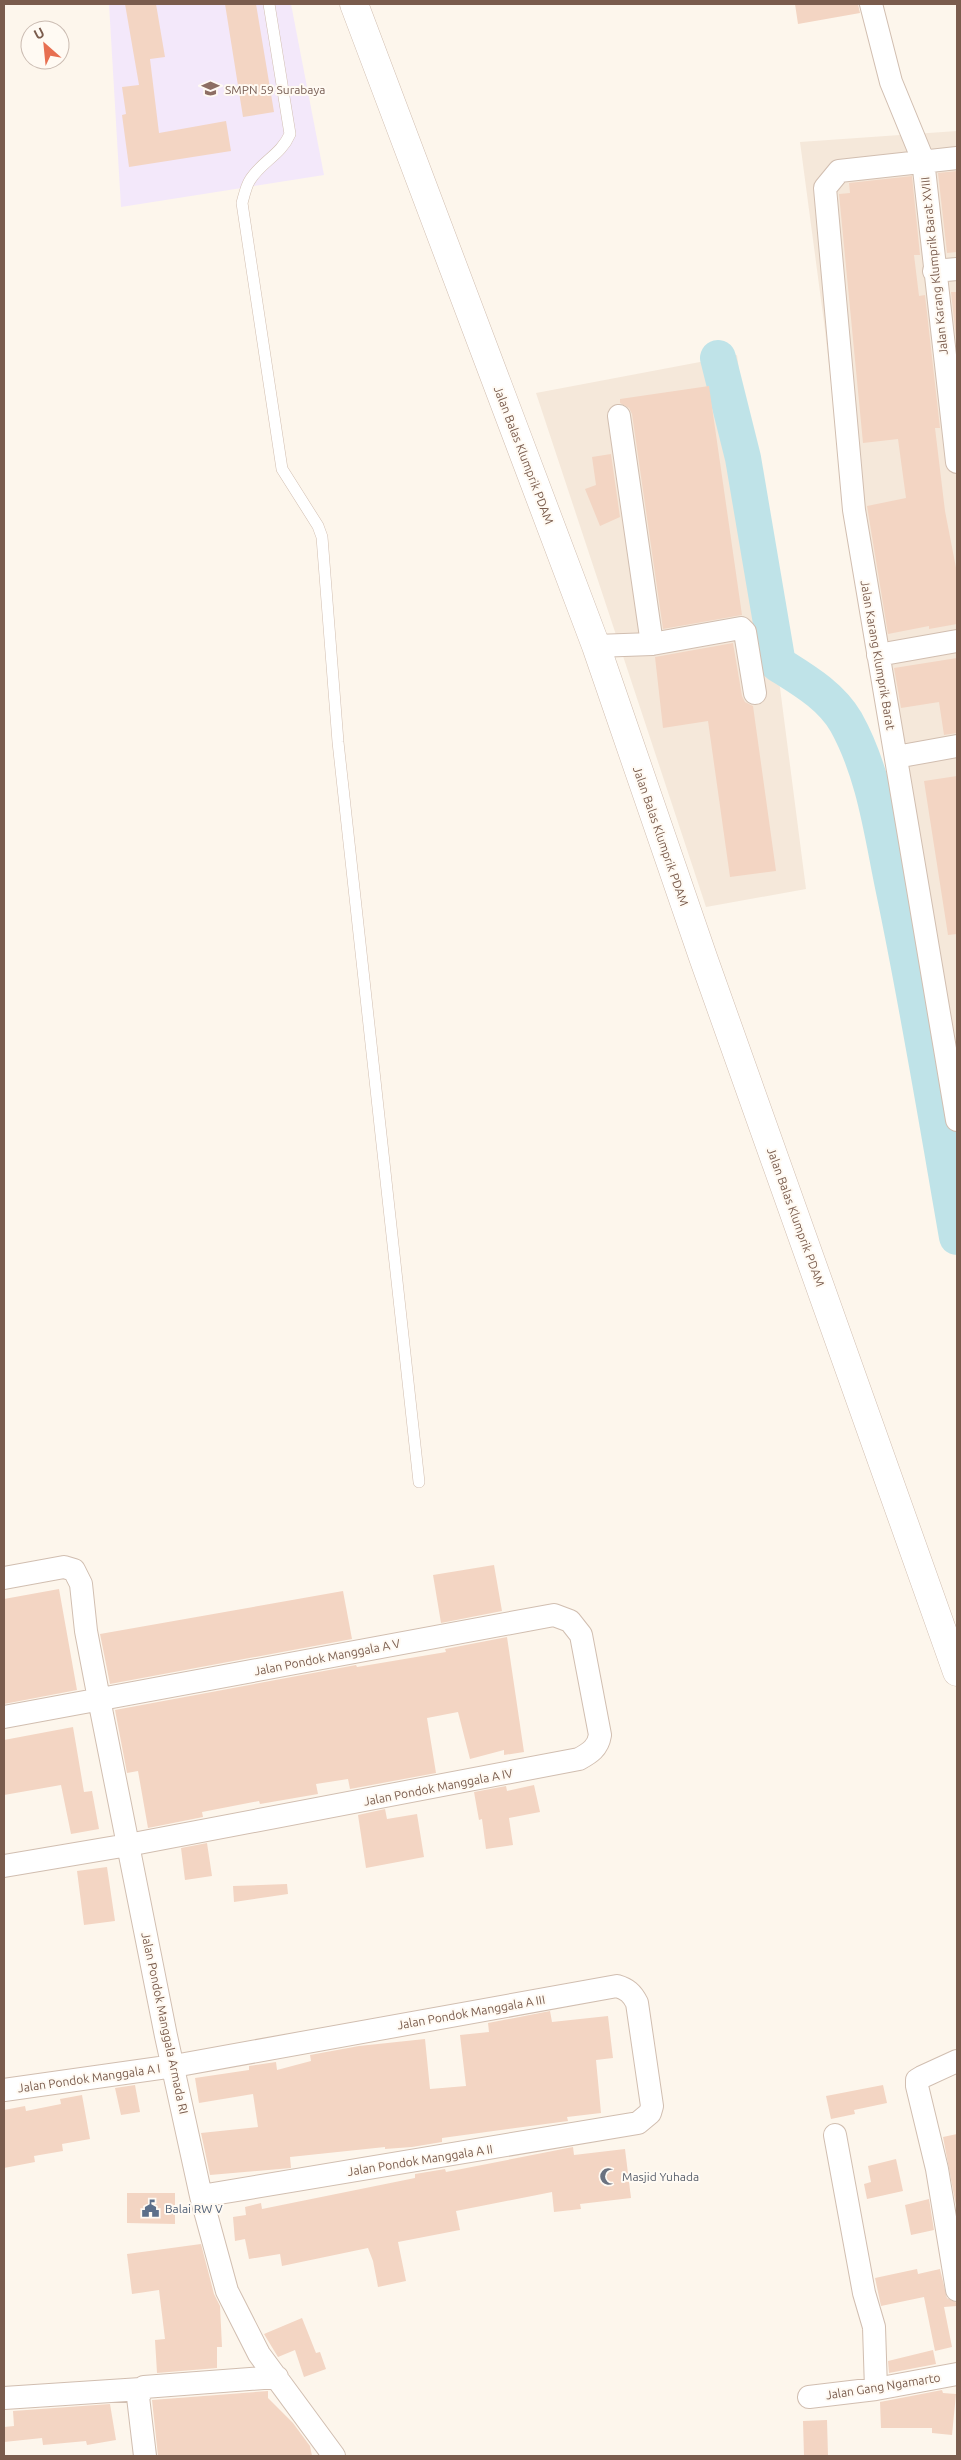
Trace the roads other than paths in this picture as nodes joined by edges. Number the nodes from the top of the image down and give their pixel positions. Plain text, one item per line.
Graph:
1 (269, 4) edge
2 (354, 4) edge
3 (871, 4) edge
4 (957, 158) edge
5 (923, 160) junction
6 (957, 269) edge
7 (934, 271) junction
8 (619, 416) dead end
9 (957, 462) edge
10 (957, 641) edge
11 (652, 644) junction
12 (596, 646) junction
13 (878, 655) junction
14 (755, 693) dead end
15 (957, 746) edge
16 (896, 757) junction
17 (954, 1069) edge
18 (957, 1120) edge
19 (419, 1482) dead end
20 (4, 1578) edge
21 (554, 1615) joint
22 (957, 1672) edge
23 (99, 1700) junction
24 (4, 1717) edge
25 (128, 1845) junction
26 (4, 1866) edge
27 (957, 2061) edge
28 (174, 2066) junction
29 (4, 2090) edge
30 (638, 2123) joint
31 (835, 2135) dead end
32 (201, 2196) junction
33 (957, 2290) edge
34 (957, 2374) edge
35 (277, 2377) junction
36 (141, 2389) junction
37 (876, 2389) junction
38 (810, 2397) dead end
39 (4, 2398) edge
40 (145, 2456) edge
41 (334, 2456) edge

1 - 19 lane
2 - 12 street, Jalan Balas Klumprik PDAM
3 - 5 street, Jalan Karang Klumprik Barat XVIII
4 - 5 street
5 - 7 street, Jalan Karang Klumprik Barat XVIII
5 - 13 street, Jalan Karang Klumprik Barat
6 - 7 street
7 - 9 street, Jalan Karang Klumprik Barat XVIII
8 - 11 street
10 - 13 street
11 - 12 street
11 - 14 street
12 - 22 street, Jalan Balas Klumprik PDAM
13 - 16 street, Jalan Karang Klumprik Barat
15 - 16 street
16 - 17 street, Jalan Karang Klumprik Barat
17 - 18 street, Jalan Karang Klumprik Barat
20 - 23 street, Jalan Pondok Manggala Armada RI
21 - 23 street, Jalan Pondok Manggala A V
21 - 25 street, Jalan Pondok Manggala A IV
23 - 24 street, Jalan Pondok Manggala A V
23 - 25 street, Jalan Pondok Manggala Armada RI
25 - 26 street, Jalan Pondok Manggala A IV
25 - 28 street, Jalan Pondok Manggala Armada RI
27 - 33 street
28 - 29 street, Jalan Pondok Manggala A I
28 - 30 street, Jalan Pondok Manggala A III
28 - 32 street, Jalan Pondok Manggala Armada RI
30 - 32 street, Jalan Pondok Manggala A II
31 - 37 street
32 - 35 street, Jalan Pondok Manggala Armada RI
34 - 37 street, Jalan Gang Ngamarto
35 - 36 street
35 - 41 street, Jalan Pondok Manggala Armada RI
36 - 39 street
36 - 40 street
37 - 38 street, Jalan Gang Ngamarto

